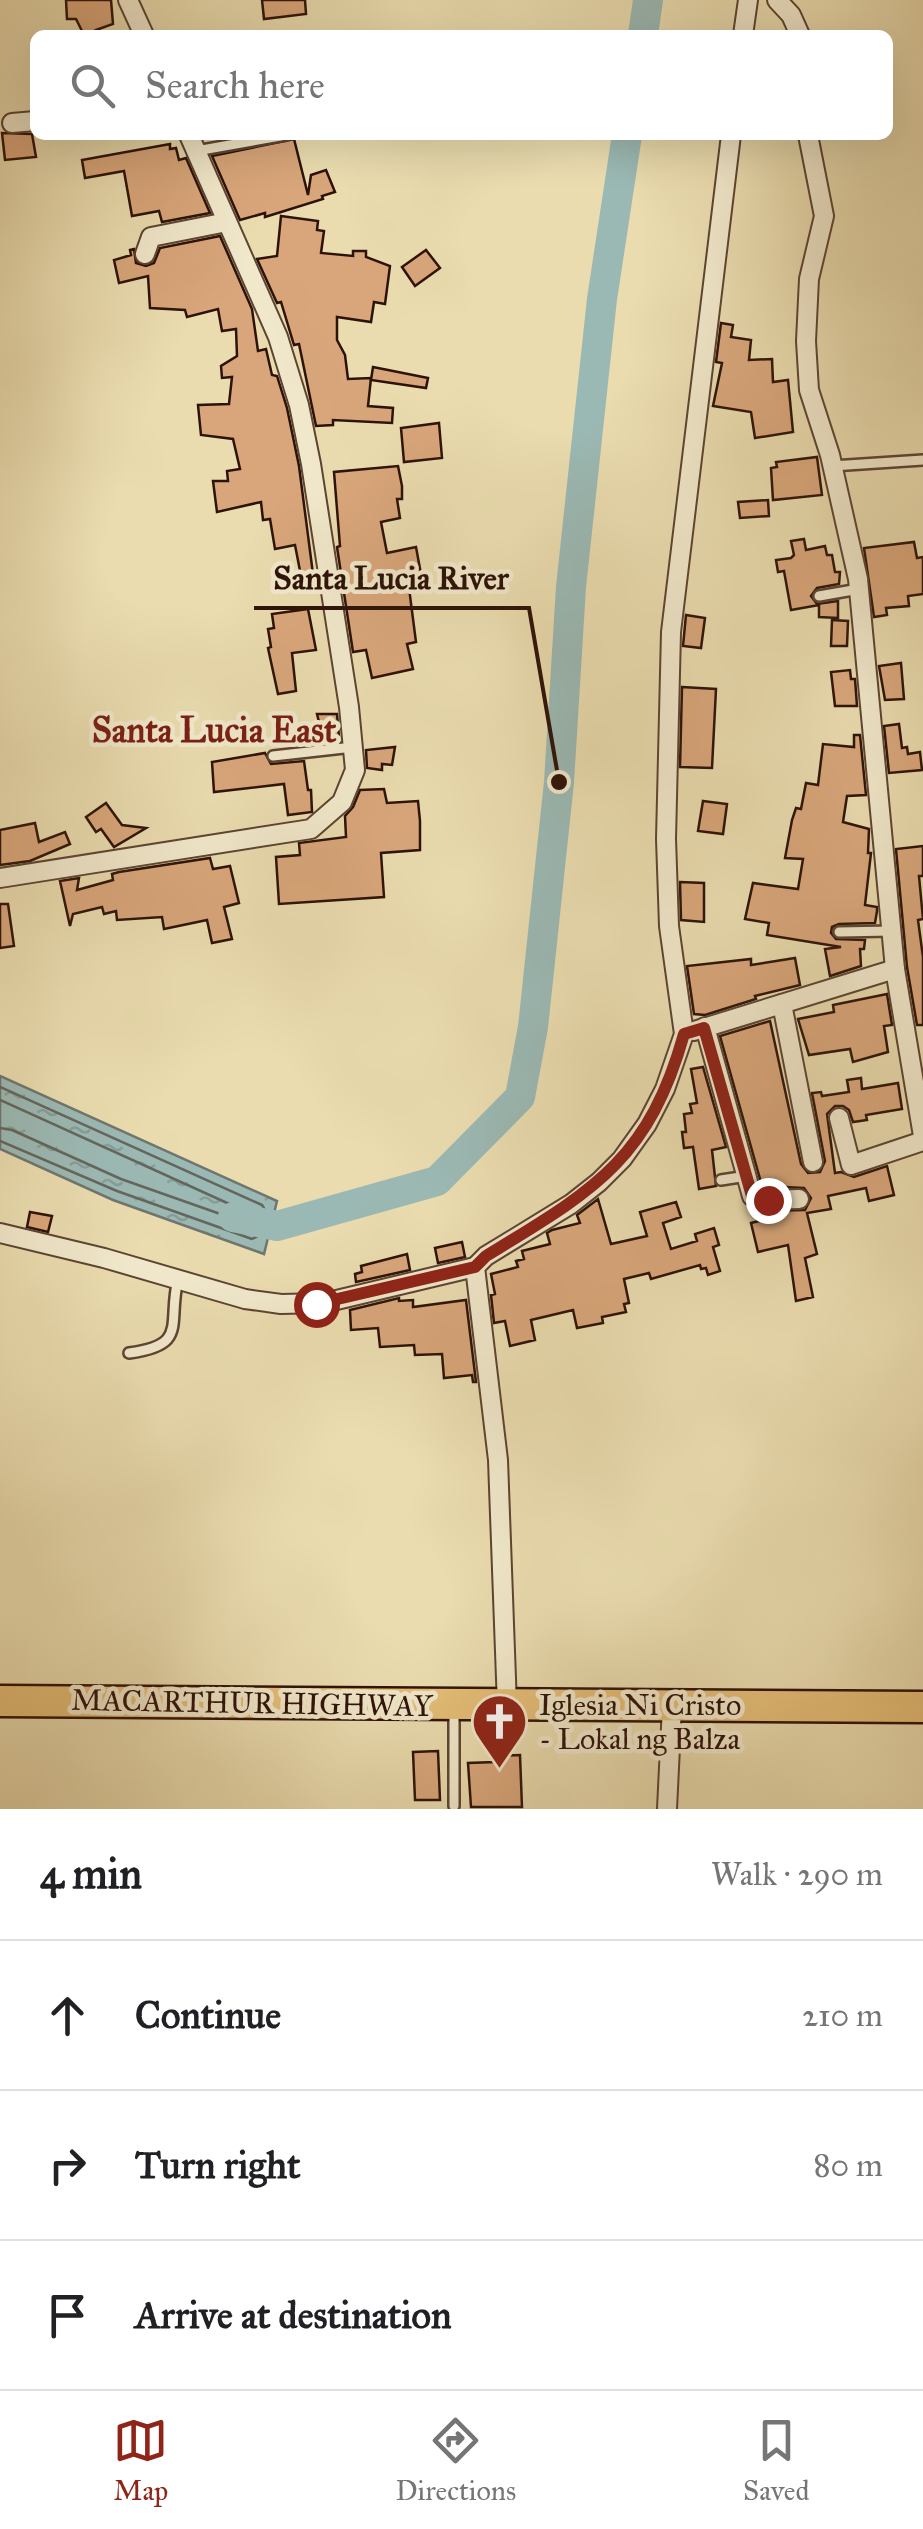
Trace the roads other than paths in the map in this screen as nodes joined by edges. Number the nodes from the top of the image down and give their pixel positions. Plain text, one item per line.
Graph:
1 (128, 0) edge
2 (748, 0) edge
3 (777, 0) edge
4 (142, 30) edge
5 (744, 30) edge
6 (798, 30) edge
7 (30, 122) edge
8 (12, 124) dead end
9 (227, 140) edge
10 (729, 140) edge
11 (809, 140) edge
12 (192, 143) edge
13 (227, 222) junction
14 (145, 254) dead end
15 (923, 460) edge
16 (832, 466) junction
17 (859, 589) junction
18 (819, 596) dead end
19 (353, 748) junction
20 (273, 756) dead end
21 (0, 878) edge
22 (891, 931) junction
23 (839, 932) dead end
24 (894, 969) junction
25 (782, 1004) junction
26 (704, 1028) junction
27 (684, 1034) junction
28 (914, 1034) edge
29 (839, 1118) dead end
30 (923, 1138) edge
31 (813, 1162) dead end
32 (747, 1176) junction
33 (721, 1180) dead end
34 (800, 1199) dead end
35 (0, 1233) edge
36 (475, 1267) junction
37 (178, 1280) junction
38 (129, 1353) dead end
39 (0, 1701) edge
40 (454, 1705) junction
41 (507, 1706) junction
42 (672, 1706) junction
43 (923, 1707) edge
44 (454, 1806) dead end
45 (667, 1809) edge

1 - 4 street
2 - 5 street
3 - 6 street
7 - 8 street
9 - 12 lane
10 - 27 street
11 - 16 street
12 - 13 street
13 - 14 street
13 - 19 street
15 - 16 lane
16 - 17 street
17 - 18 lane
17 - 22 street
19 - 20 lane
19 - 21 street
22 - 23 lane
22 - 24 street
24 - 25 street
24 - 28 street
25 - 26 street
25 - 31 street
26 - 27 street
26 - 32 street
27 - 36 street
28 - 30 street
29 - 30 street
32 - 33 lane
32 - 34 street
35 - 37 street
36 - 37 street
36 - 41 street
37 - 38 lane
39 - 40 highway, MACARTHUR HIGHWAY
40 - 41 highway, MACARTHUR HIGHWAY
40 - 44 lane
41 - 42 highway, MACARTHUR HIGHWAY
42 - 43 highway, MACARTHUR HIGHWAY
42 - 45 street

